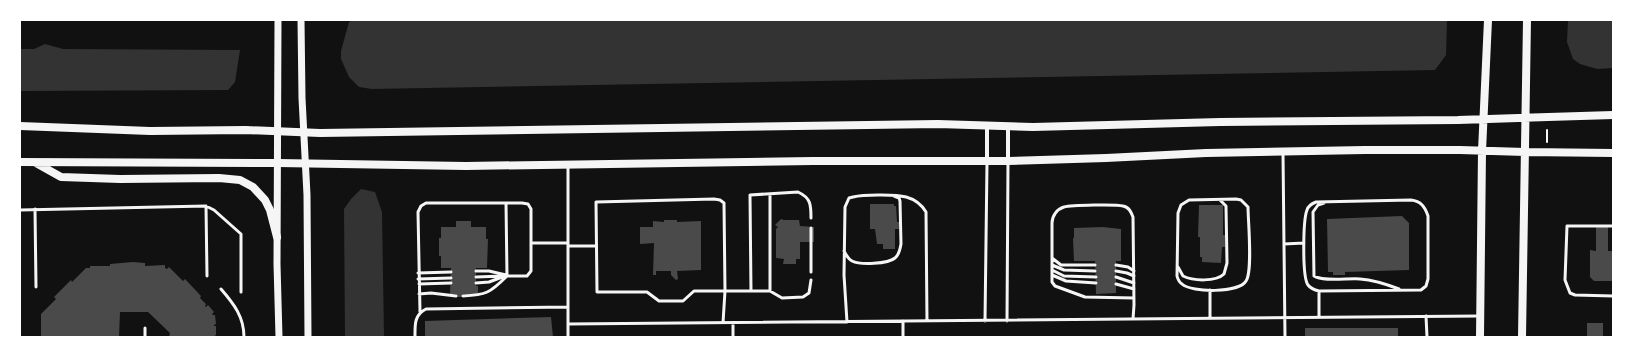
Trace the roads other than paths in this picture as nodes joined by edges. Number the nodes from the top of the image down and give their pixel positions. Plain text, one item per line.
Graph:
1 (278, 20) edge
2 (301, 20) edge
3 (1488, 20) edge
4 (1527, 20) edge
5 (1613, 115) edge
6 (1525, 118) junction
7 (1483, 119) junction
8 (20, 126) edge
9 (987, 126) junction
10 (1008, 127) junction
11 (278, 131) junction
12 (304, 132) junction
13 (1482, 151) junction
14 (1283, 152) junction
15 (1525, 152) junction
16 (1613, 153) edge
17 (987, 161) junction
18 (1008, 161) junction
19 (20, 162) edge
20 (35, 162) junction
21 (278, 162) junction
22 (306, 164) junction
23 (568, 165) junction
24 (770, 194) junction
25 (889, 195) junction
26 (1218, 199) junction
27 (1327, 202) junction
28 (506, 203) junction
29 (206, 206) junction
30 (35, 209) junction
31 (20, 210) edge
32 (811, 218) dead end
33 (1613, 226) edge
34 (811, 228) dead end
35 (277, 237) junction
36 (531, 243) junction
37 (568, 244) junction
38 (1284, 244) junction
39 (1304, 244) junction
40 (596, 246) junction
41 (844, 249) junction
42 (1052, 258) junction
43 (1052, 265) junction
44 (1096, 265) dead end
45 (1116, 265) dead end
46 (1178, 265) junction
47 (1052, 270) junction
48 (476, 271) dead end
49 (1096, 271) dead end
50 (1116, 271) dead end
51 (1134, 271) junction
52 (451, 272) dead end
53 (811, 272) dead end
54 (418, 273) junction
55 (207, 276) dead end
56 (506, 276) junction
57 (1052, 276) junction
58 (1134, 276) junction
59 (476, 277) dead end
60 (1096, 277) dead end
61 (418, 278) junction
62 (451, 278) dead end
63 (1116, 278) dead end
64 (811, 280) dead end
65 (476, 283) dead end
66 (1096, 283) dead end
67 (1134, 283) junction
68 (419, 284) junction
69 (451, 284) dead end
70 (1116, 284) dead end
71 (36, 287) dead end
72 (221, 289) dead end
73 (1134, 289) junction
74 (1210, 290) junction
75 (1402, 290) junction
76 (725, 291) junction
77 (751, 291) junction
78 (770, 291) junction
79 (1318, 291) junction
80 (241, 292) dead end
81 (419, 294) junction
82 (456, 296) dead end
83 (463, 296) dead end
84 (1613, 296) edge
85 (1134, 298) junction
86 (568, 308) junction
87 (420, 312) junction
88 (1426, 316) junction
89 (1480, 316) junction
90 (1319, 317) junction
91 (1210, 318) junction
92 (1285, 318) junction
93 (1133, 319) junction
94 (927, 321) junction
95 (986, 321) junction
96 (1007, 321) junction
97 (847, 322) junction
98 (903, 322) junction
99 (723, 323) junction
100 (733, 323) junction
101 (568, 324) junction
102 (145, 328) dead end
103 (145, 337) edge
104 (244, 337) edge
105 (279, 337) edge
106 (308, 337) edge
107 (415, 337) edge
108 (568, 337) edge
109 (733, 337) edge
110 (903, 337) edge
111 (1285, 337) edge
112 (1427, 337) edge
113 (1480, 337) edge
114 (1522, 337) edge

1 - 11 street
2 - 12 street
3 - 7 main road
4 - 6 main road
5 - 6 main road
6 - 7 main road
6 - 15 main road
7 - 10 main road
7 - 13 main road
8 - 11 main road
9 - 10 main road
9 - 12 main road
9 - 17 street
10 - 18 street
11 - 12 main road
11 - 21 street
12 - 22 street
13 - 14 main road
13 - 15 main road
13 - 89 main road
14 - 18 main road
14 - 38 lane
15 - 16 main road
15 - 114 main road
17 - 18 main road
17 - 23 main road
17 - 95 lane
18 - 96 lane
19 - 20 main road
20 - 21 main road
20 - 35 main road
21 - 22 main road
21 - 35 street
22 - 23 main road
22 - 106 street
23 - 37 lane
24 - 32 lane
24 - 77 lane
24 - 78 lane
25 - 41 lane
25 - 41 lane
25 - 94 lane
26 - 46 lane
26 - 46 lane
26 - 74 lane
27 - 39 lane
27 - 75 lane
27 - 75 lane
28 - 36 lane
28 - 54 lane
28 - 56 lane
29 - 30 lane
29 - 55 lane
29 - 80 lane
30 - 31 lane
30 - 71 lane
33 - 84 lane
34 - 53 lane
35 - 105 street
36 - 37 lane
36 - 56 lane
37 - 40 lane
37 - 86 lane
38 - 39 lane
38 - 92 lane
39 - 79 lane
40 - 76 lane
40 - 76 lane
41 - 97 lane
42 - 43 lane
42 - 44 lane
42 - 51 lane
43 - 47 lane
43 - 49 lane
45 - 51 lane
46 - 74 lane
47 - 57 lane
47 - 60 lane
48 - 56 lane
50 - 58 lane
51 - 58 lane
52 - 54 lane
54 - 61 lane
56 - 59 lane
56 - 65 lane
56 - 83 lane
57 - 66 lane
57 - 85 lane
58 - 67 lane
61 - 62 lane
61 - 68 lane
63 - 67 lane
64 - 78 lane
67 - 73 lane
68 - 69 lane
68 - 81 lane
70 - 73 lane
72 - 104 lane
73 - 85 lane
74 - 91 lane
75 - 79 lane
76 - 77 lane
76 - 99 lane
77 - 78 lane
79 - 90 lane
81 - 82 lane
81 - 87 lane
85 - 93 lane
86 - 87 lane
86 - 101 lane
87 - 107 lane
88 - 89 lane
88 - 90 lane
88 - 112 lane
89 - 113 main road
90 - 92 lane
91 - 92 lane
91 - 93 lane
92 - 111 lane
93 - 96 lane
94 - 95 lane
94 - 98 lane
95 - 96 lane
97 - 98 lane
97 - 100 lane
98 - 110 lane
99 - 100 lane
99 - 101 lane
100 - 109 lane
101 - 108 lane
102 - 103 lane

